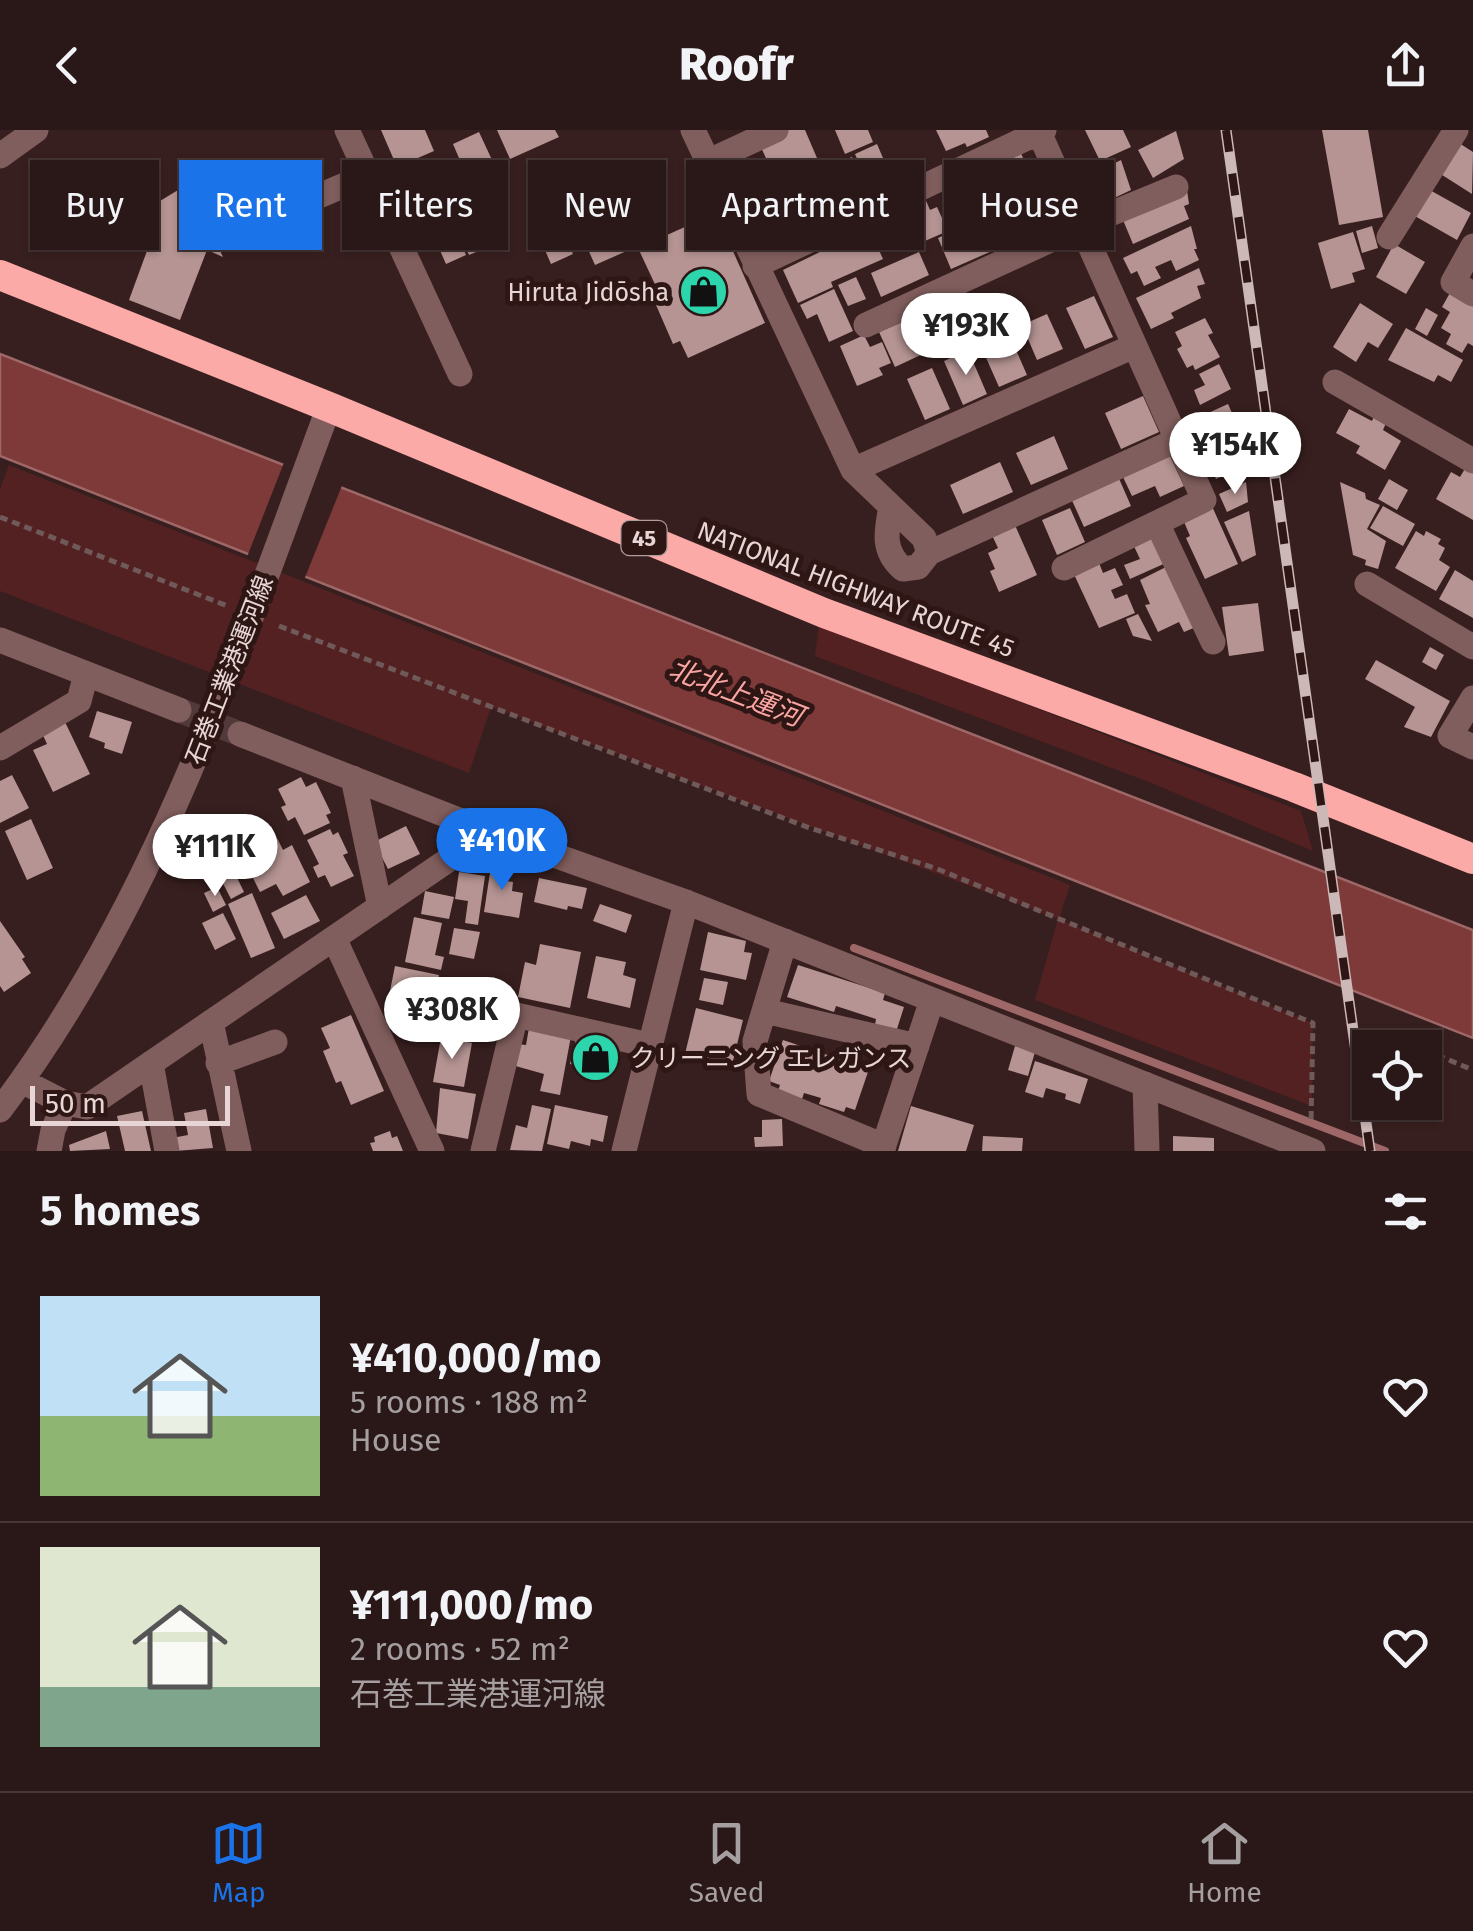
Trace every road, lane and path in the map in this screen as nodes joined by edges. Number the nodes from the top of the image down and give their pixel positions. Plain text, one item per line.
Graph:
1 (36, 130) edge
2 (347, 130) edge
3 (693, 130) edge
4 (776, 130) edge
5 (1456, 130) edge
6 (1040, 131) edge
7 (0, 156) edge
8 (361, 160) edge
9 (707, 160) edge
10 (712, 160) edge
11 (1053, 160) edge
12 (1176, 186) dead end
13 (1114, 212) edge
14 (1388, 237) dead end
15 (1473, 246) edge
16 (403, 250) edge
17 (748, 250) edge
18 (1029, 250) edge
19 (1092, 250) edge
20 (755, 266) junction
21 (0, 275) edge
22 (1473, 294) edge
23 (866, 325) dead end
24 (1134, 346) junction
25 (460, 374) dead end
26 (1335, 382) dead end
27 (329, 407) junction
28 (1177, 440) junction
29 (1473, 461) edge
30 (853, 470) junction
31 (890, 507) junction
32 (0, 517) edge
33 (1156, 522) junction
34 (929, 553) junction
35 (1064, 568) dead end
36 (1367, 584) dead end
37 (232, 608) dead end
38 (278, 626) dead end
39 (0, 640) edge
40 (1212, 642) dead end
41 (1473, 648) edge
42 (86, 674) junction
43 (1473, 698) edge
44 (179, 710) tunnel mouth
45 (240, 734) tunnel mouth
46 (0, 748) edge
47 (1473, 748) edge
48 (353, 778) junction
49 (489, 832) junction
50 (1473, 859) edge
51 (686, 902) junction
52 (380, 907) junction
53 (334, 938) junction
54 (786, 941) junction
55 (932, 1000) junction
56 (765, 1011) junction
57 (210, 1022) junction
58 (275, 1042) dead end
59 (650, 1045) junction
60 (917, 1046) junction
61 (1442, 1057) edge
62 (150, 1063) junction
63 (218, 1063) junction
64 (1473, 1070) edge
65 (22, 1082) junction
66 (1145, 1084) junction
67 (65, 1103) junction
68 (0, 1110) edge
69 (1310, 1147) edge
70 (883, 1149) edge
71 (48, 1151) edge
72 (167, 1151) edge
73 (239, 1151) edge
74 (432, 1151) edge
75 (483, 1151) edge
76 (624, 1151) edge
77 (1147, 1151) edge

1 - 7 street
2 - 8 street
3 - 9 street
4 - 10 street
5 - 14 street
6 - 11 street
6 - 20 street
12 - 13 street
15 - 22 street
16 - 25 street
17 - 20 street
18 - 23 street
19 - 24 street
20 - 30 street
21 - 27 highway, NATIONAL HIGHWAY ROUTE 45 / 45
24 - 28 street
24 - 30 street
26 - 29 street
27 - 50 highway, NATIONAL HIGHWAY ROUTE 45 / 45
27 - 65 street, 石巻工業港運河線
28 - 33 street
28 - 34 street
30 - 31 street
31 - 34 street
31 - 34 street
32 - 37 path
33 - 35 street
33 - 40 street
36 - 41 street
38 - 69 path
39 - 42 street
42 - 44 street
42 - 46 street
43 - 47 street
45 - 48 street
48 - 49 street
48 - 52 street
49 - 51 street
49 - 52 street
51 - 54 street
51 - 59 street
52 - 53 street
53 - 57 street
53 - 74 street
54 - 55 street
54 - 56 street
55 - 60 street
55 - 66 street
56 - 60 street
56 - 70 street
57 - 62 street
57 - 63 street
58 - 63 street
59 - 75 street
59 - 76 street
60 - 70 street
61 - 64 path
62 - 67 street
62 - 72 street
63 - 73 street
65 - 67 street
65 - 68 street, 石巻工業港運河線
66 - 69 street
66 - 77 street
67 - 71 street

